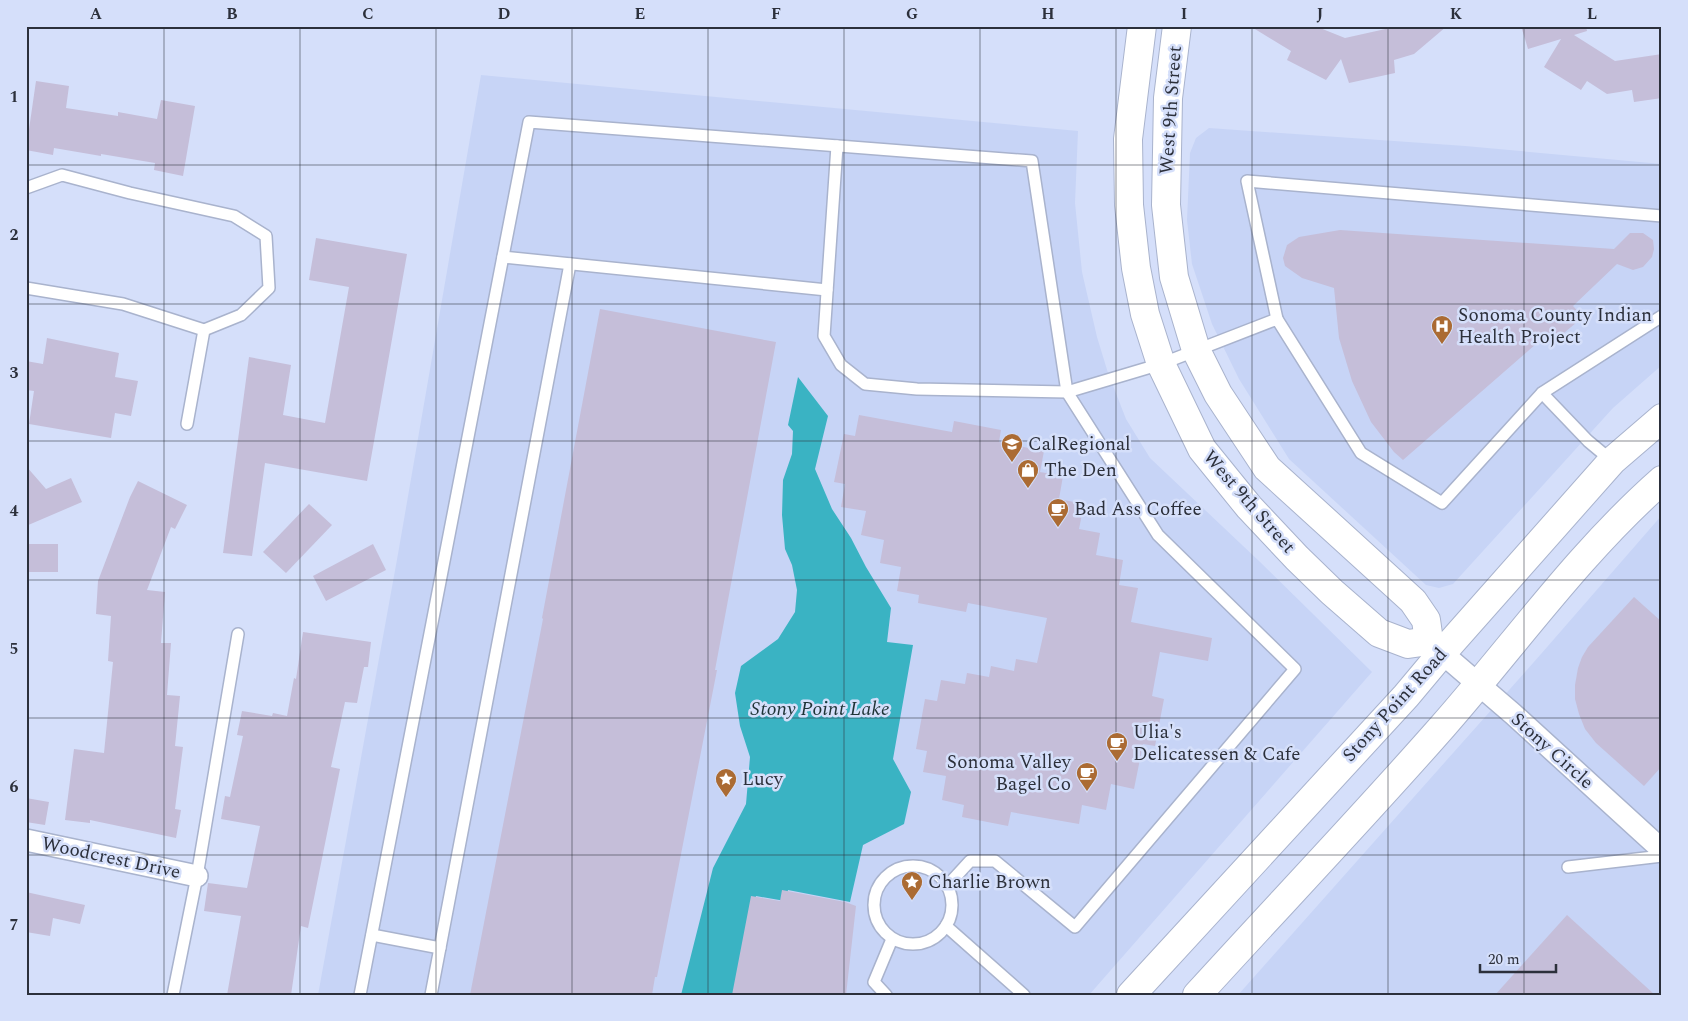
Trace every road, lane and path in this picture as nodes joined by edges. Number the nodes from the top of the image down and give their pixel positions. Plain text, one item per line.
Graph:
1 (1142, 26) edge
2 (1177, 26) edge
3 (837, 146) junction
4 (26, 188) edge
5 (1662, 216) edge
6 (503, 257) junction
7 (570, 264) junction
8 (26, 288) edge
9 (827, 290) junction
10 (1662, 316) edge
11 (1277, 319) junction
12 (204, 330) junction
13 (1196, 350) junction
14 (1161, 364) junction
15 (1067, 392) junction
16 (1542, 393) junction
17 (1662, 418) edge
18 (187, 424) dead end
19 (1612, 461) junction
20 (1662, 480) edge
21 (238, 634) dead end
22 (1435, 647) junction
23 (1478, 684) junction
24 (26, 840) edge
25 (1662, 850) edge
26 (1662, 856) edge
27 (1568, 868) dead end
28 (197, 876) junction
29 (948, 886) junction
30 (946, 926) junction
31 (372, 935) junction
32 (892, 939) junction
33 (440, 948) junction
34 (173, 995) edge
35 (360, 995) edge
36 (431, 995) edge
37 (886, 995) edge
38 (1024, 995) edge
39 (1131, 995) edge
40 (1197, 995) edge

1 - 14 main road, West 9th Street
2 - 13 main road, West 9th Street
3 - 6 lane
3 - 9 lane
3 - 15 lane
4 - 12 lane
5 - 11 lane
6 - 7 lane
6 - 31 lane
7 - 9 lane
7 - 33 lane
8 - 12 lane
9 - 15 lane
10 - 16 lane
11 - 13 lane
11 - 16 lane
12 - 18 lane
13 - 14 lane
13 - 22 main road, West 9th Street
14 - 15 lane
14 - 22 main road, West 9th Street
15 - 29 lane
16 - 19 lane
17 - 19 main road, Stony Point Road
19 - 22 main road, Stony Point Road
20 - 23 main road
21 - 28 lane
22 - 23 street, Stony Circle
22 - 39 main road, Stony Point Road
23 - 25 street, Stony Circle
23 - 40 main road
24 - 28 street, Woodcrest Drive
26 - 27 lane
28 - 34 lane
29 - 30 lane
29 - 32 lane
30 - 32 lane
30 - 38 lane
31 - 33 lane
31 - 35 lane
32 - 37 lane
33 - 36 lane

